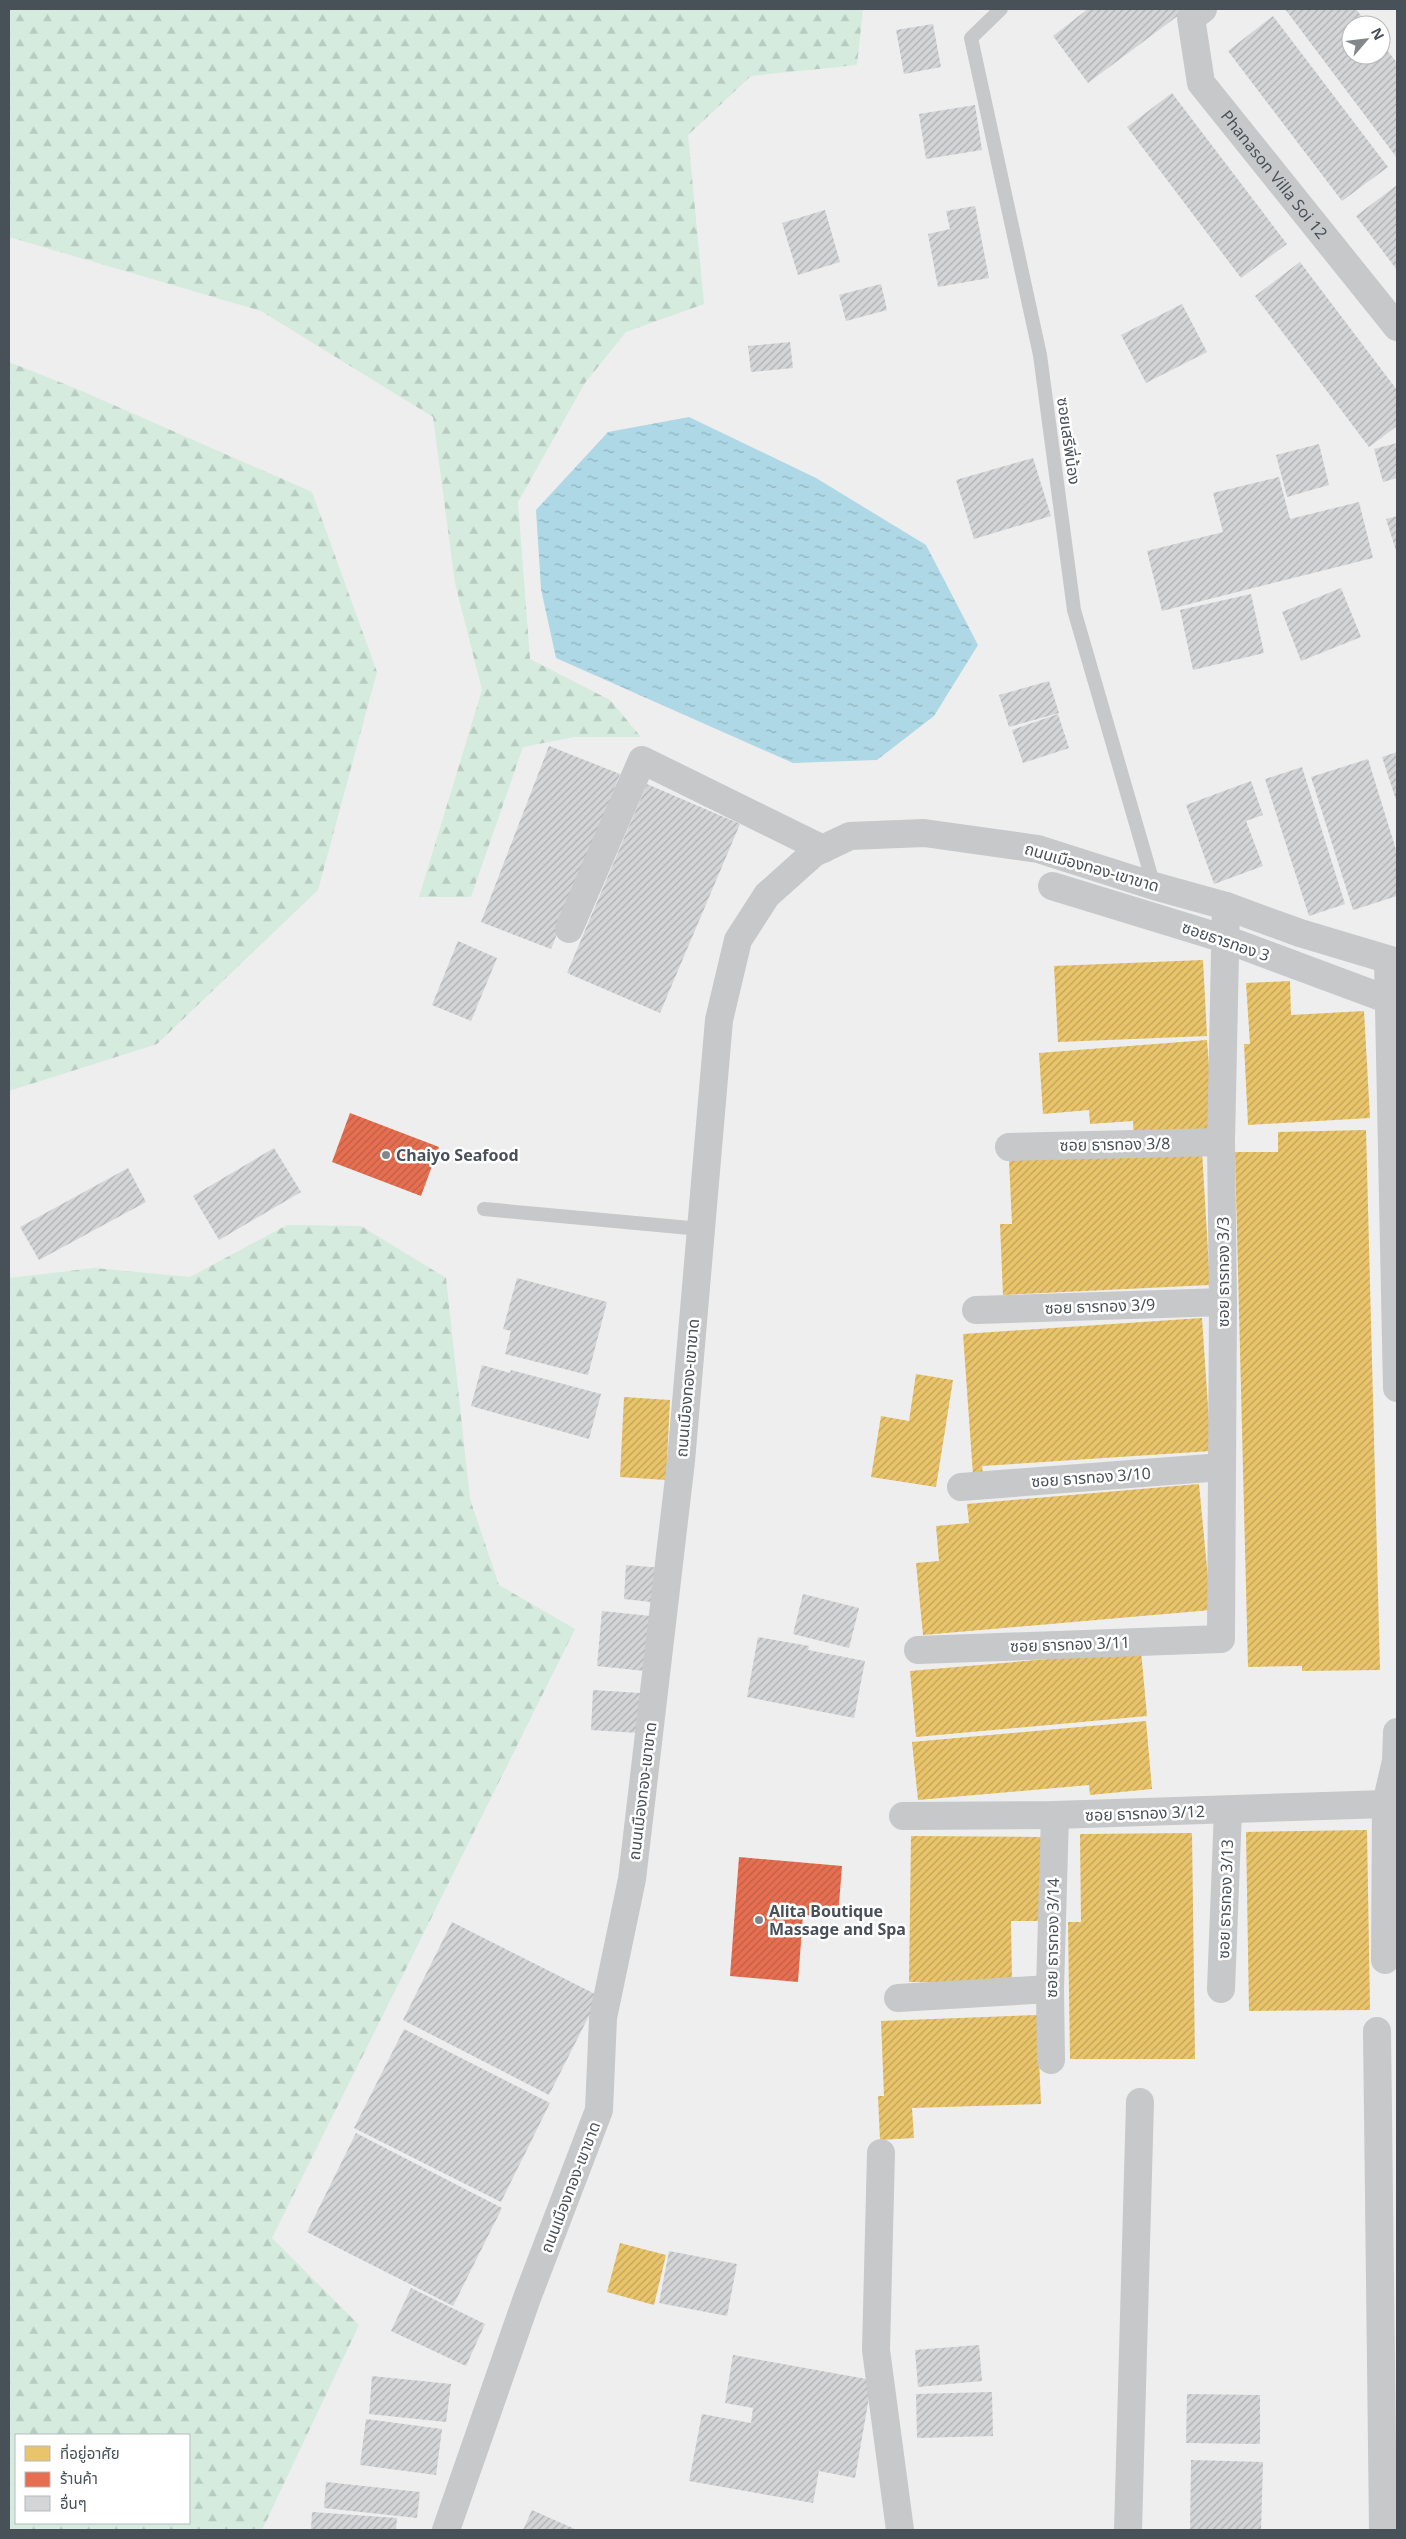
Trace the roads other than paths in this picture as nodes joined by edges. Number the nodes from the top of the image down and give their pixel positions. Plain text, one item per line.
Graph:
1 (1001, 9) edge
2 (1203, 9) edge
3 (1397, 328) edge
4 (823, 849) junction
5 (1052, 886) dead end
6 (1154, 886) junction
7 (1226, 906) junction
8 (569, 929) dead end
9 (1225, 939) junction
10 (1392, 961) edge
11 (1393, 1002) edge
12 (1221, 1142) junction
13 (1009, 1147) dead end
14 (484, 1209) dead end
15 (700, 1229) junction
16 (1395, 1255) edge
17 (1223, 1302) junction
18 (976, 1310) dead end
19 (1397, 1388) edge
20 (1222, 1467) junction
21 (961, 1487) dead end
22 (1221, 1639) joint
23 (918, 1650) dead end
24 (1397, 1732) edge
25 (1397, 1761) edge
26 (1386, 1804) junction
27 (1228, 1810) junction
28 (1055, 1815) junction
29 (903, 1816) dead end
30 (1385, 1960) dead end
31 (1050, 1989) junction
32 (1221, 1989) dead end
33 (898, 1998) dead end
34 (1377, 2032) dead end
35 (1051, 2060) dead end
36 (1140, 2102) dead end
37 (882, 2153) dead end
38 (1388, 2262) edge
39 (446, 2530) edge
40 (900, 2530) edge
41 (1128, 2530) edge
42 (1382, 2530) edge

1 - 6 lane, ซอยเสรีพี่น้อง
2 - 3 street, Phanason Villa Soi 12
4 - 6 street, ถนนเมืองทอง-เขาขาด
4 - 8 street
4 - 15 street, ถนนเมืองทอง-เขาขาด
5 - 9 street, ซอยธารทอง 3
6 - 7 street, ถนนเมืองทอง-เขาขาด
7 - 9 street, ซอย ธารทอง 3/3
7 - 10 street, ถนนเมืองทอง-เขาขาด
9 - 11 street, ซอยธารทอง 3
9 - 12 street, ซอย ธารทอง 3/3
10 - 11 street
11 - 16 street
12 - 13 street, ซอย ธารทอง 3/8
12 - 17 street, ซอย ธารทอง 3/3
14 - 15 lane
15 - 39 street, ถนนเมืองทอง-เขาขาด
16 - 19 street
17 - 18 street, ซอย ธารทอง 3/9
17 - 20 street, ซอย ธารทอง 3/3
20 - 21 street, ซอย ธารทอง 3/10
20 - 22 street, ซอย ธารทอง 3/3
22 - 23 street, ซอย ธารทอง 3/11
24 - 25 street
25 - 26 street
26 - 27 street, ซอย ธารทอง 3/12
26 - 30 street
27 - 28 street, ซอย ธารทอง 3/12
27 - 32 street, ซอย ธารทอง 3/13
28 - 29 street, ซอย ธารทอง 3/12
28 - 31 street, ซอย ธารทอง 3/14
31 - 33 street
31 - 35 street, ซอย ธารทอง 3/14
34 - 38 street
36 - 41 street
37 - 40 street
38 - 42 street

